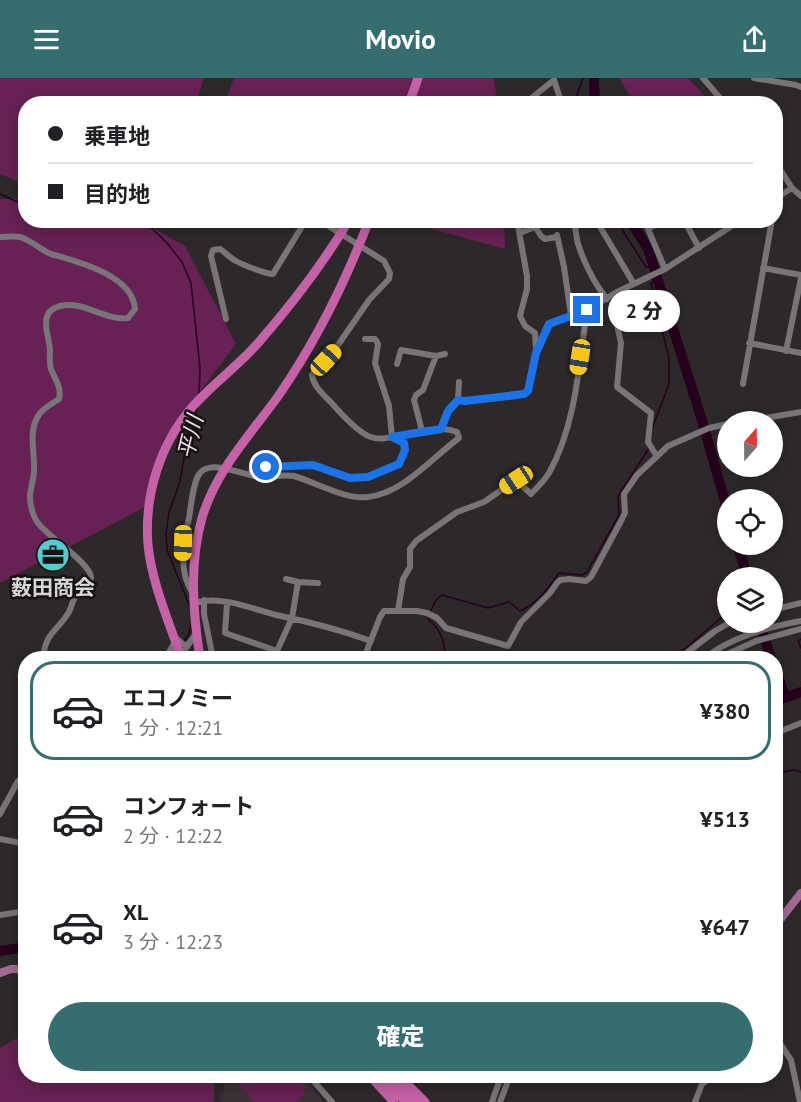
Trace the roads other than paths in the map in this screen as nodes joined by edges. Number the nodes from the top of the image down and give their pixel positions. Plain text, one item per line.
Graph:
1 (418, 78) edge
2 (703, 78) edge
3 (754, 78) edge
4 (801, 87) edge
5 (412, 96) edge
6 (534, 96) edge
7 (559, 96) edge
8 (718, 96) edge
9 (783, 174) edge
10 (792, 188) junction
11 (783, 194) edge
12 (801, 196) edge
13 (301, 228) edge
14 (331, 228) edge
15 (344, 228) edge
16 (365, 228) edge
17 (518, 228) edge
18 (527, 228) edge
19 (536, 228) edge
20 (576, 228) edge
21 (601, 228) edge
22 (650, 228) edge
23 (688, 228) edge
24 (729, 228) edge
25 (770, 228) edge
26 (519, 233) junction
27 (0, 237) edge
28 (699, 248) junction
29 (763, 268) junction
30 (665, 269) junction
31 (801, 277) edge
32 (634, 284) junction
33 (617, 292) junction
34 (607, 300) junction
35 (587, 310) junction
36 (571, 315) junction
37 (226, 319) dead end
38 (365, 339) dead end
39 (749, 343) junction
40 (786, 351) junction
41 (536, 353) junction
42 (801, 353) edge
43 (445, 354) dead end
44 (436, 356) junction
45 (397, 364) dead end
46 (459, 382) dead end
47 (743, 384) dead end
48 (458, 400) junction
49 (801, 412) edge
50 (783, 415) edge
51 (717, 426) edge
52 (441, 429) junction
53 (422, 431) junction
54 (392, 437) junction
55 (656, 455) junction
56 (247, 474) junction
57 (286, 579) dead end
58 (298, 582) junction
59 (318, 584) dead end
60 (201, 601) junction
61 (227, 603) junction
62 (801, 603) edge
63 (783, 607) edge
64 (398, 610) junction
65 (292, 618) junction
66 (801, 621) edge
67 (801, 629) edge
68 (717, 630) edge
69 (755, 637) junction
70 (371, 641) junction
71 (187, 647) junction
72 (44, 651) edge
73 (169, 651) edge
74 (178, 651) edge
75 (184, 651) edge
76 (199, 651) edge
77 (212, 651) edge
78 (366, 651) edge
79 (689, 651) edge
80 (717, 651) edge
81 (731, 651) edge
82 (801, 723) edge
83 (783, 730) edge
84 (18, 781) edge
85 (0, 814) edge
86 (0, 839) edge
87 (18, 842) edge
88 (801, 893) edge
89 (18, 912) edge
90 (0, 915) edge
91 (783, 916) edge
92 (18, 969) edge
93 (0, 973) edge
94 (783, 1049) edge
95 (315, 1083) edge
96 (376, 1083) edge
97 (388, 1083) edge
98 (398, 1083) edge
99 (404, 1083) edge
100 (499, 1083) edge
101 (507, 1083) edge
102 (703, 1083) edge
103 (416, 1098) edge
104 (332, 1102) edge
105 (393, 1102) edge
106 (406, 1102) edge
107 (425, 1102) edge
108 (492, 1102) edge
109 (500, 1102) edge
110 (695, 1102) edge
111 (800, 1102) edge

1 - 5 highway
2 - 8 street
3 - 4 street
6 - 7 street
9 - 10 street
10 - 11 street
10 - 12 street
13 - 37 street
14 - 54 street
15 - 74 highway
16 - 76 highway
17 - 26 street
18 - 26 street
19 - 36 street
20 - 34 street
21 - 32 street
22 - 30 street
23 - 28 street
24 - 28 street
25 - 29 street
26 - 41 street
27 - 72 street
28 - 30 street
29 - 31 street
29 - 39 street
30 - 32 street
31 - 40 street
32 - 33 street
33 - 34 street
33 - 55 street
34 - 35 street
35 - 36 street
35 - 64 street
36 - 41 street
38 - 54 street
39 - 40 street
39 - 47 street
40 - 42 street
41 - 48 street
43 - 44 street
44 - 45 street
44 - 53 street
46 - 48 street
48 - 52 street
49 - 50 street
51 - 55 street
52 - 53 street
52 - 56 street
53 - 54 street
54 - 56 street
55 - 64 street
56 - 60 street
57 - 58 street
58 - 59 street
58 - 65 street
60 - 61 street
60 - 71 street
60 - 77 street
61 - 65 street
61 - 65 street
62 - 63 street
64 - 70 street
65 - 70 street
66 - 69 street
67 - 69 street
68 - 79 street
69 - 80 street
69 - 81 street
70 - 78 street
71 - 73 street
71 - 75 street
82 - 83 street
84 - 85 street
86 - 87 street
88 - 91 main road
89 - 90 street
92 - 93 main road
94 - 111 street
95 - 104 street
96 - 105 highway
97 - 106 highway
98 - 103 highway
99 - 103 highway
100 - 108 street
101 - 109 street
102 - 110 street
103 - 107 highway

